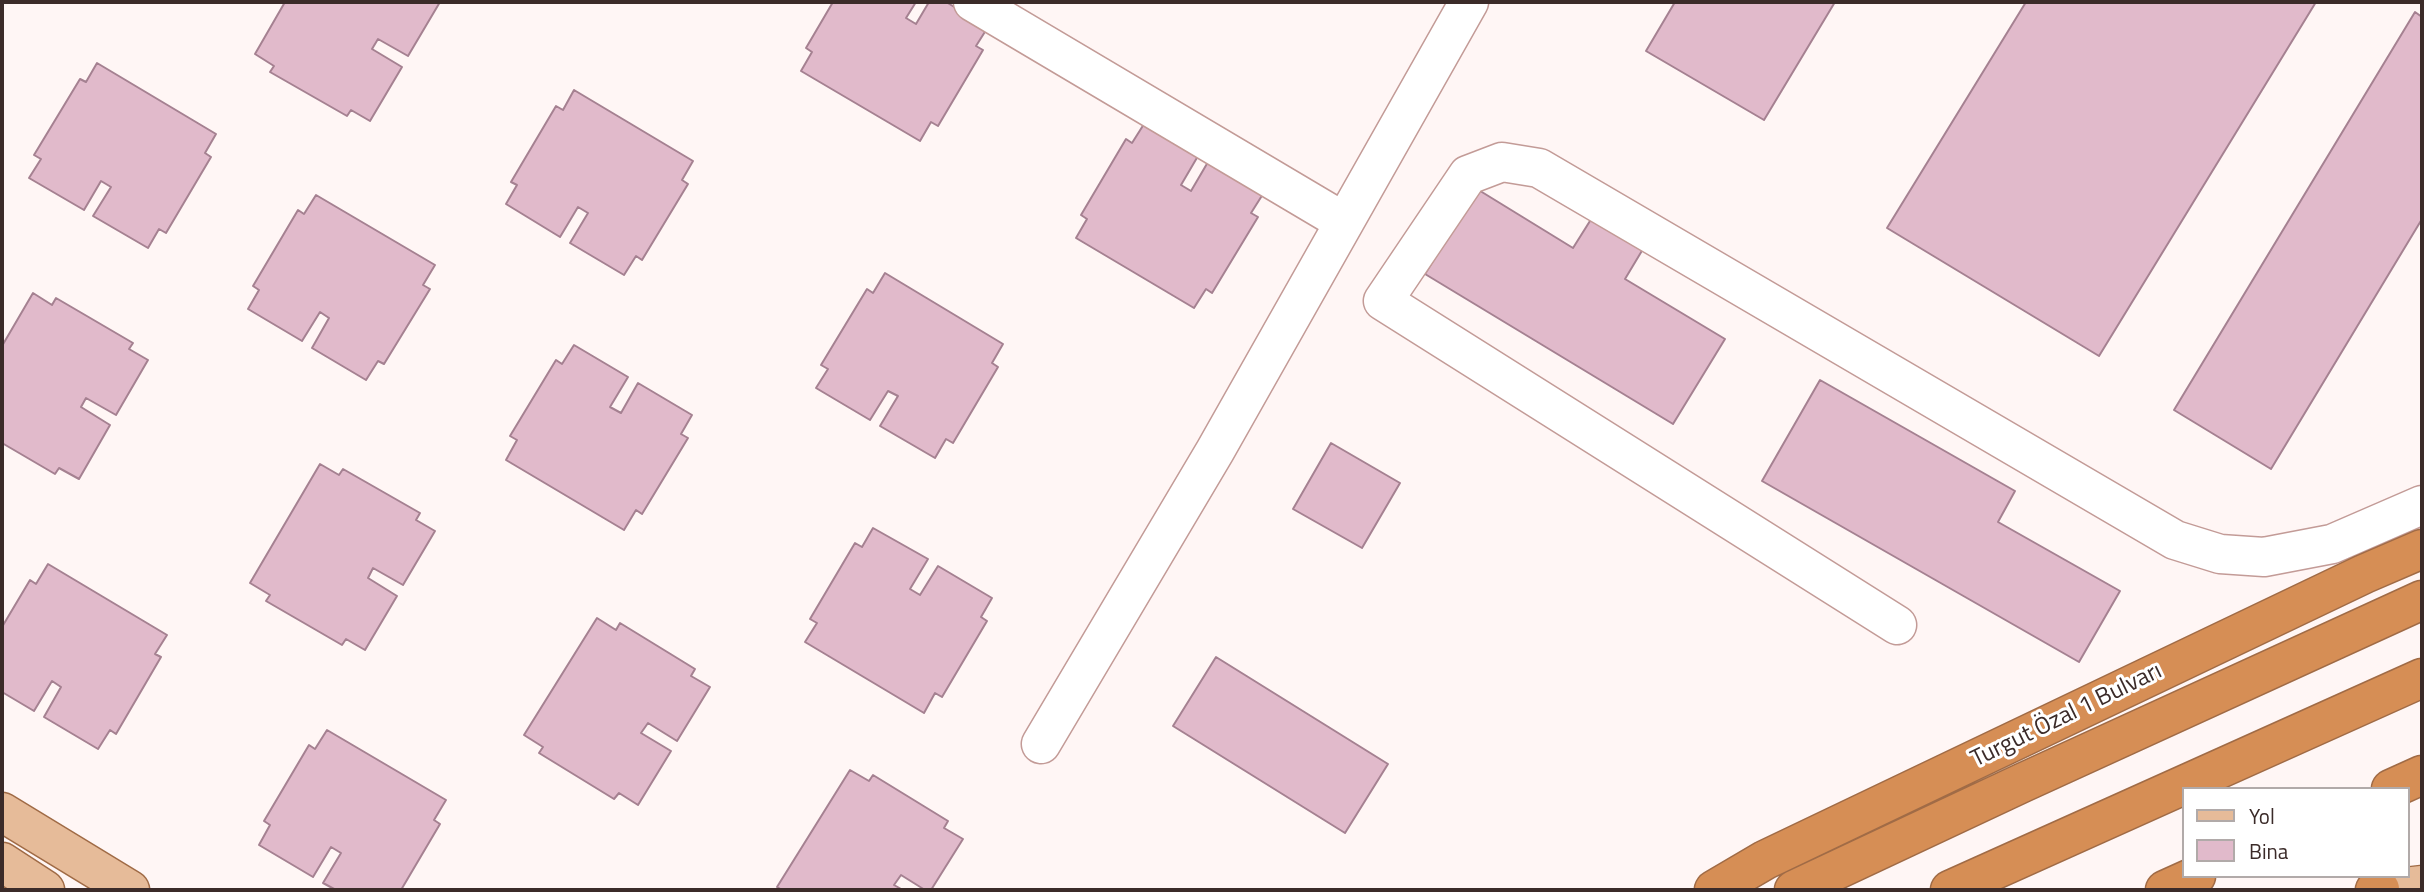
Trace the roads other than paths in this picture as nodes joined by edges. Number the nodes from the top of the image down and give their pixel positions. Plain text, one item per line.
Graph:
1 (973, 2) edge
2 (1469, 2) edge
3 (1344, 222) junction
4 (2422, 505) edge
5 (2422, 549) edge
6 (2422, 600) edge
7 (1897, 625) dead end
8 (2422, 678) edge
9 (1041, 744) dead end
10 (2422, 775) edge
11 (2395, 787) edge
12 (2, 812) edge
13 (2, 862) edge
14 (2192, 878) edge
15 (2422, 885) edge
16 (45, 890) edge
17 (130, 890) edge
18 (1714, 890) edge
19 (1794, 890) edge
20 (1950, 890) edge
21 (2165, 890) edge
22 (2378, 890) edge

1 - 3 street
2 - 3 street
3 - 9 street
4 - 7 street
5 - 18 highway, Turgut Özal 1 Bulvarı
6 - 19 highway, Turgut Özal 1 Bulvarı
8 - 20 highway
10 - 11 highway
12 - 17 main road
13 - 16 main road
14 - 21 highway
15 - 22 main road

